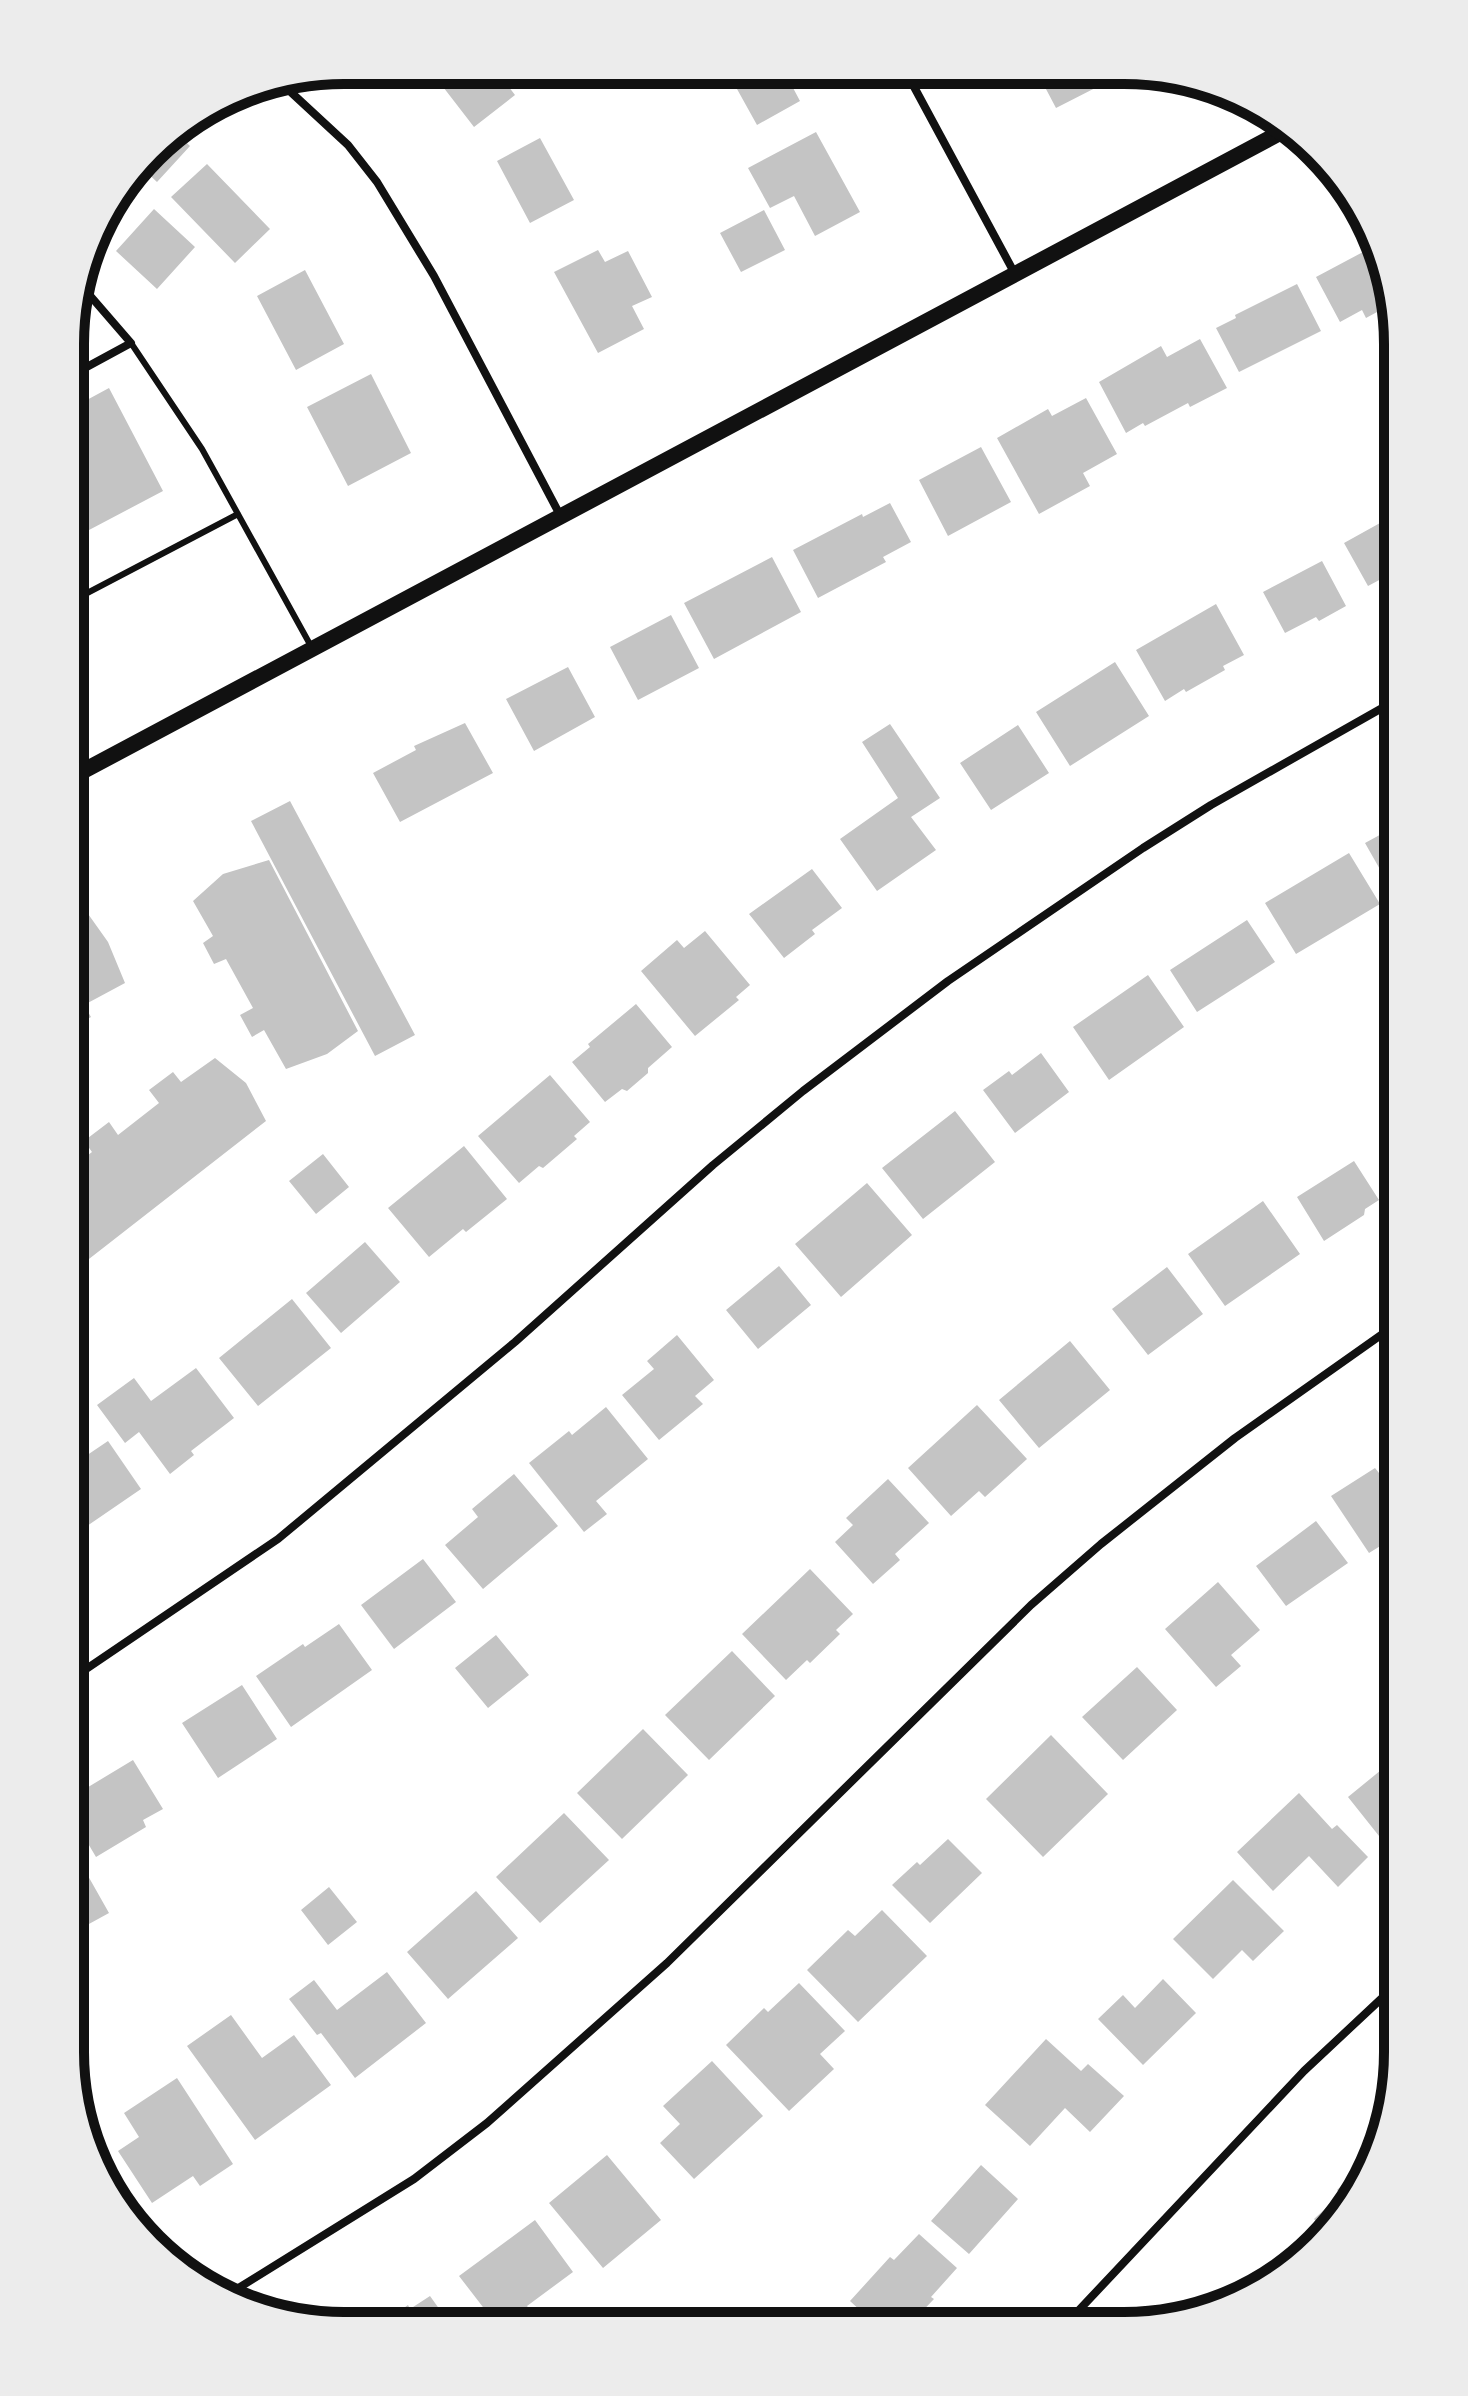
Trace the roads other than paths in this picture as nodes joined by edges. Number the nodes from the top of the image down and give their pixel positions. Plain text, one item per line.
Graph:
1 (912, 84) edge
2 (289, 90) edge
3 (1277, 135) edge
4 (1015, 274) junction
5 (89, 294) edge
6 (131, 343) junction
7 (84, 368) edge
8 (238, 514) junction
9 (560, 515) junction
10 (84, 595) edge
11 (312, 648) junction
12 (1384, 707) edge
13 (84, 771) edge
14 (1383, 1333) edge
15 (84, 1671) edge
16 (1383, 1997) edge
17 (238, 2288) edge
18 (1077, 2312) edge

1 - 4 street
2 - 9 street
3 - 4 main road
4 - 9 main road
5 - 6 street
6 - 7 street
6 - 8 lane
8 - 10 lane
8 - 11 lane
9 - 11 main road
11 - 13 main road
12 - 15 street
14 - 17 street
16 - 18 street

